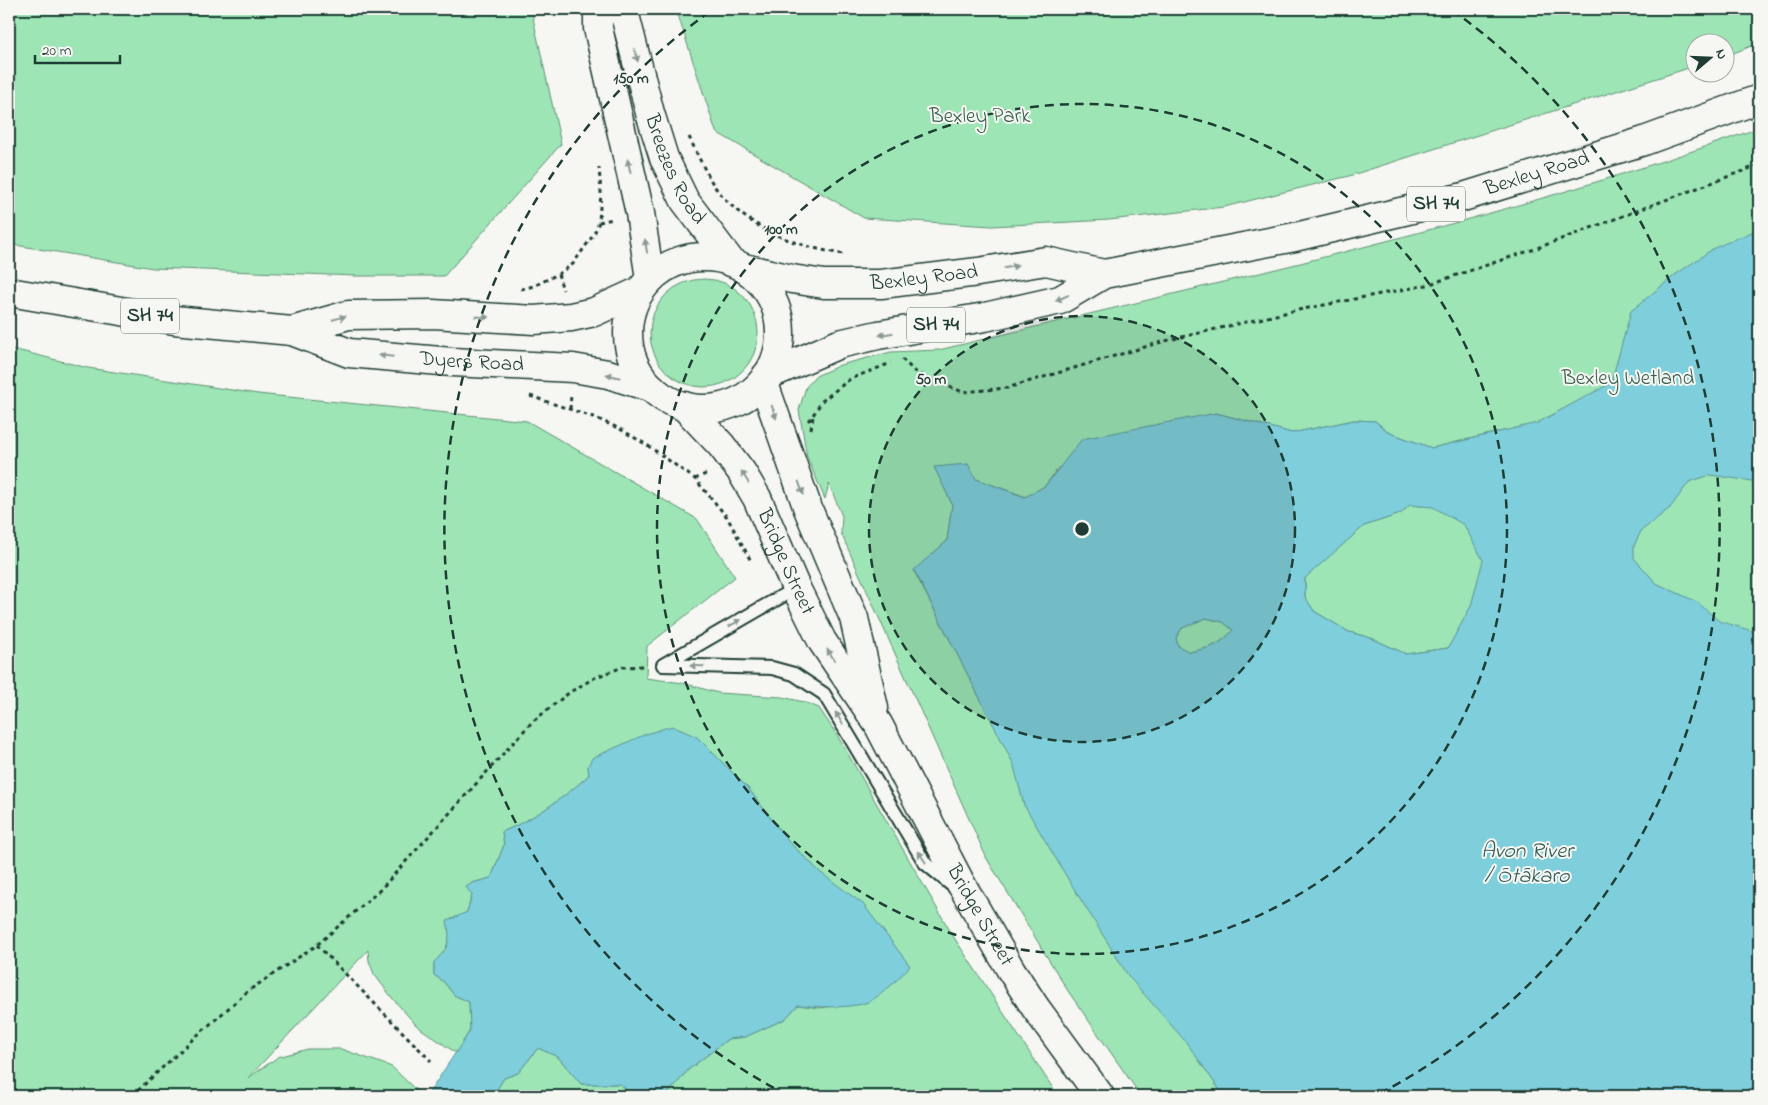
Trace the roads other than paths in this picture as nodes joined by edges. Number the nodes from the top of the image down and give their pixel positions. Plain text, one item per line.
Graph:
1 (598, 9) edge
2 (621, 9) edge
3 (1759, 99) edge
4 (738, 265) junction
5 (1104, 274) junction
6 (645, 285) junction
7 (9, 292) edge
8 (292, 331) junction
9 (765, 379) junction
10 (652, 388) junction
11 (684, 406) junction
12 (796, 588) junction
13 (878, 724) junction
14 (972, 901) junction
15 (1100, 1096) edge

6 -> 1 main road, Breezes Road
2 -> 4 main road, Breezes Road
3 - 5 main road, Bexley Road / SH 74
4 -> 5 main road, Bexley Road / SH 74
4 - 6 main road, SH 74
4 - 9 main road, SH 74
5 -> 9 main road, Bexley Road / SH 74
8 -> 6 main road, Dyers Road / SH 74
6 - 10 main road, SH 74
7 - 8 main road, Dyers Road / SH 74
10 -> 8 main road, Dyers Road / SH 74
9 - 11 main road, SH 74
9 -> 13 main road, Bridge Street
10 - 11 main road, SH 74
12 -> 11 main road, Bridge Street
13 -> 12 main road, Bridge Street
14 -> 12 lane
13 - 14 main road, Bridge Street
14 - 15 main road, Bridge Street

